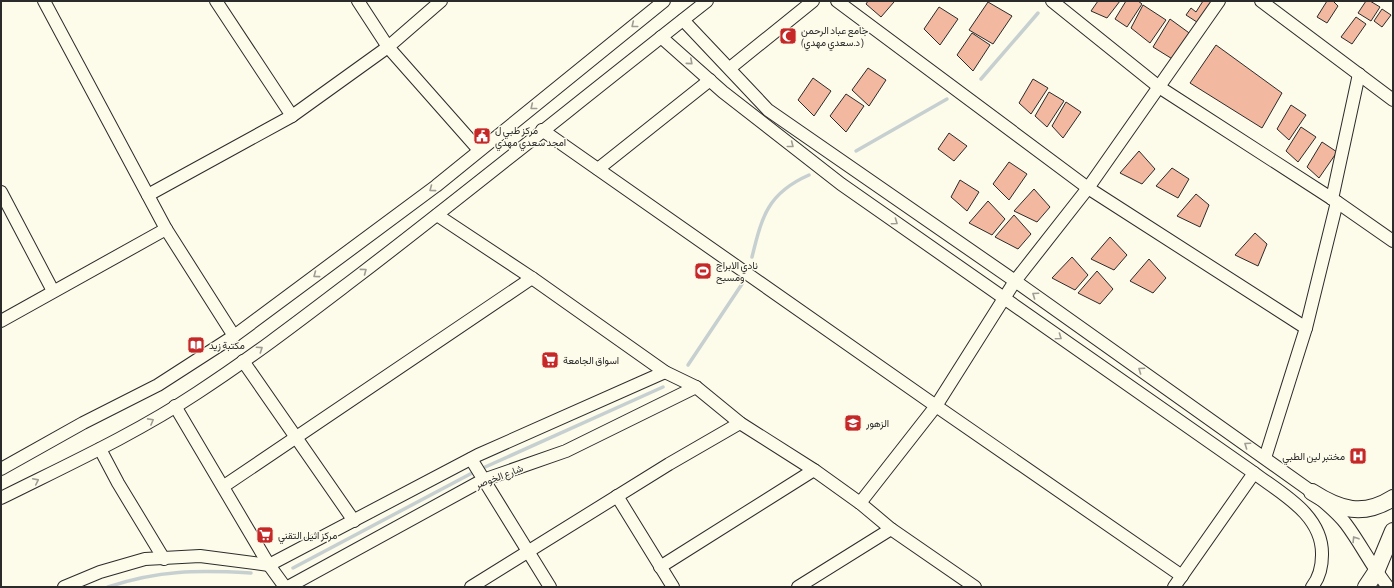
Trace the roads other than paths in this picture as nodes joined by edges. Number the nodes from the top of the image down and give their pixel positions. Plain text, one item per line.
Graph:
1 (44, 1) edge
2 (216, 1) edge
3 (358, 1) edge
4 (441, 1) edge
5 (664, 1) edge
6 (708, 1) edge
7 (813, 1) edge
8 (837, 1) edge
9 (1052, 1) edge
10 (1219, 1) edge
11 (1261, 1) edge
12 (683, 20) junction
13 (661, 37) junction
14 (388, 47) junction
15 (730, 68) junction
16 (1359, 74) junction
17 (710, 80) junction
18 (1159, 87) junction
19 (1393, 100) edge
20 (292, 116) junction
21 (542, 130) junction
22 (480, 150) junction
23 (598, 169) junction
24 (1088, 188) junction
25 (1, 192) edge
26 (148, 195) junction
27 (1335, 200) junction
28 (437, 216) junction
29 (166, 229) junction
30 (1393, 241) edge
31 (532, 278) junction
32 (1016, 281) junction
33 (52, 291) junction
34 (1004, 298) junction
35 (1, 321) edge
36 (1306, 328) junction
37 (234, 336) junction
38 (243, 361) junction
39 (665, 372) junction
40 (696, 388) junction
41 (175, 406) junction
42 (936, 406) junction
43 (740, 423) junction
44 (295, 438) junction
45 (100, 449) junction
46 (1265, 458) junction
47 (471, 459) junction
48 (1, 469) edge
49 (814, 470) junction
50 (1254, 473) junction
51 (483, 480) junction
52 (224, 486) junction
53 (1312, 492) junction
54 (617, 496) junction
55 (1, 498) edge
56 (1393, 498) edge
57 (860, 503) junction
58 (354, 520) junction
59 (891, 529) junction
60 (1393, 531) edge
61 (529, 551) junction
62 (164, 558) junction
63 (269, 565) junction
64 (660, 567) junction
65 (1376, 572) junction
66 (1182, 576) junction
67 (964, 585) edge
68 (64, 587) edge
69 (286, 587) edge
70 (471, 587) edge
71 (550, 587) edge
72 (673, 587) edge
73 (798, 587) edge
74 (1174, 587) edge
75 (1312, 587) edge
76 (1366, 587) edge
77 (1387, 587) edge

1 - 26 street
2 - 20 street
3 - 14 street
4 - 14 street
5 -> 22 street
6 - 12 street
7 - 15 street
8 - 24 street
9 - 18 street
10 - 18 street
11 - 16 street
12 - 13 street
12 - 15 street
13 -> 17 street
13 - 21 street
14 - 20 street
14 - 22 street
15 - 32 street
16 - 19 street
16 - 27 street
17 - 23 street
17 -> 34 street
18 - 24 street
18 - 27 street
20 - 26 street
21 - 23 street
21 - 28 street
22 -> 37 street
23 - 42 street
24 - 32 street
24 - 36 street
25 - 33 street
26 - 29 street
27 - 30 street
27 - 36 street
28 - 31 street
38 -> 28 street
29 - 33 street
29 - 37 street
31 - 39 street
31 - 44 street
32 - 34 street
46 -> 32 street
33 - 35 street
34 - 42 street
34 -> 50 street
36 - 46 street
37 - 48 street
38 - 41 street
38 - 44 street
39 - 40 street
39 - 47 street
40 - 43 street
40 - 51 street, شارع الخوصر
45 -> 41 street
41 - 52 street
42 - 57 street
42 - 66 street
43 - 49 street
43 - 54 street
44 - 52 street
44 - 58 street
55 -> 45 street
45 - 62 street
46 - 53 street
47 - 51 street
47 - 58 street
49 - 57 street
49 - 64 street
50 - 66 street
50 - 75 street
51 - 61 street
51 - 69 street, شارع الخوصر
52 - 63 street
53 - 56 main road
65 -> 53 street
54 - 61 street
54 - 64 street
57 - 59 street
58 - 63 street
59 - 67 street
59 - 73 street
60 - 65 main road
61 - 70 street
61 - 71 street
62 - 63 street
62 - 68 street
63 - 69 street
64 - 72 street
65 - 76 main road
65 - 77 street
66 - 74 street

